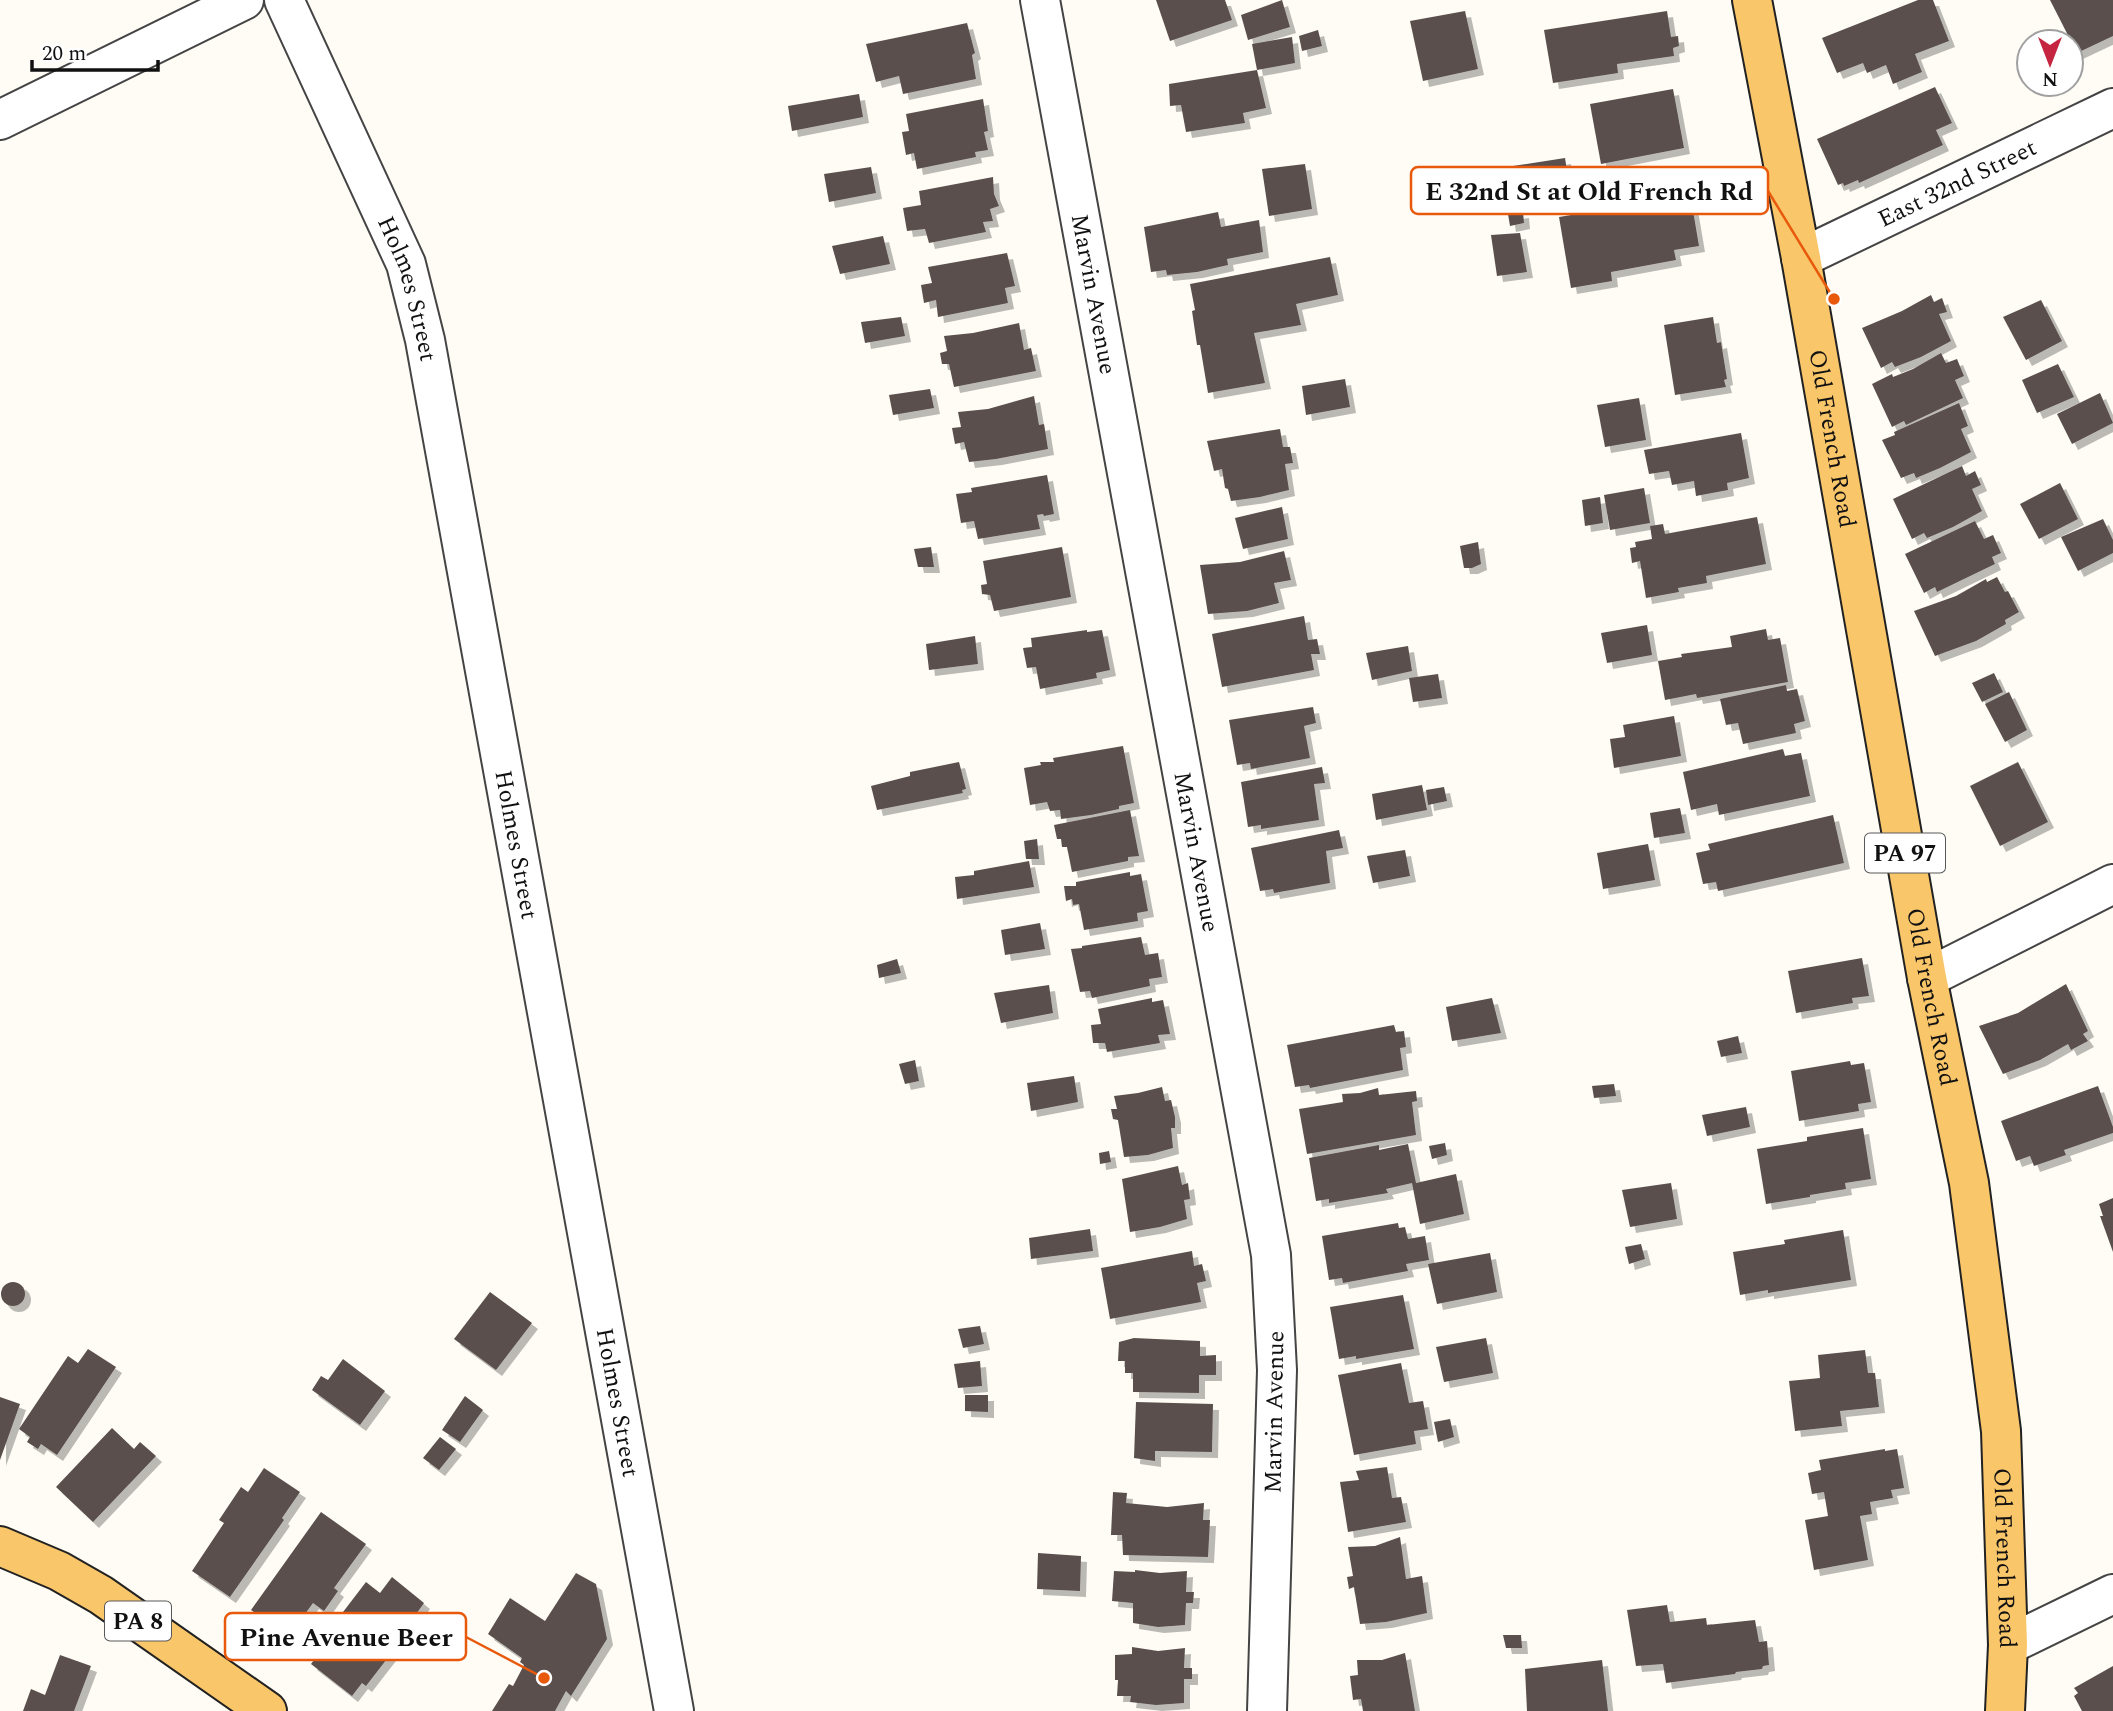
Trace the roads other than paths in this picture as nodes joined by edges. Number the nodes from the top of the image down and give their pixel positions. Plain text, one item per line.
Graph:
1 (244, 0) edge
2 (284, 0) edge
3 (1040, 0) edge
4 (1752, 0) edge
5 (2113, 108) edge
6 (0, 120) edge
7 (1801, 258) junction
8 (2113, 884) edge
9 (1927, 978) junction
10 (0, 1546) edge
11 (2113, 1594) edge
12 (2008, 1645) junction
13 (267, 1711) edge
14 (674, 1711) edge
15 (1267, 1711) edge
16 (2005, 1711) edge

1 - 6 street
2 - 14 street, Holmes Street
3 - 15 street, Marvin Avenue
4 - 7 main road, Old French Road / PA 97
5 - 7 street, East 32nd Street
7 - 9 main road, Old French Road / PA 97
8 - 9 street
9 - 12 main road, Old French Road / PA 97
10 - 13 main road, PA 8
11 - 12 street
12 - 16 main road, Old French Road / PA 97

